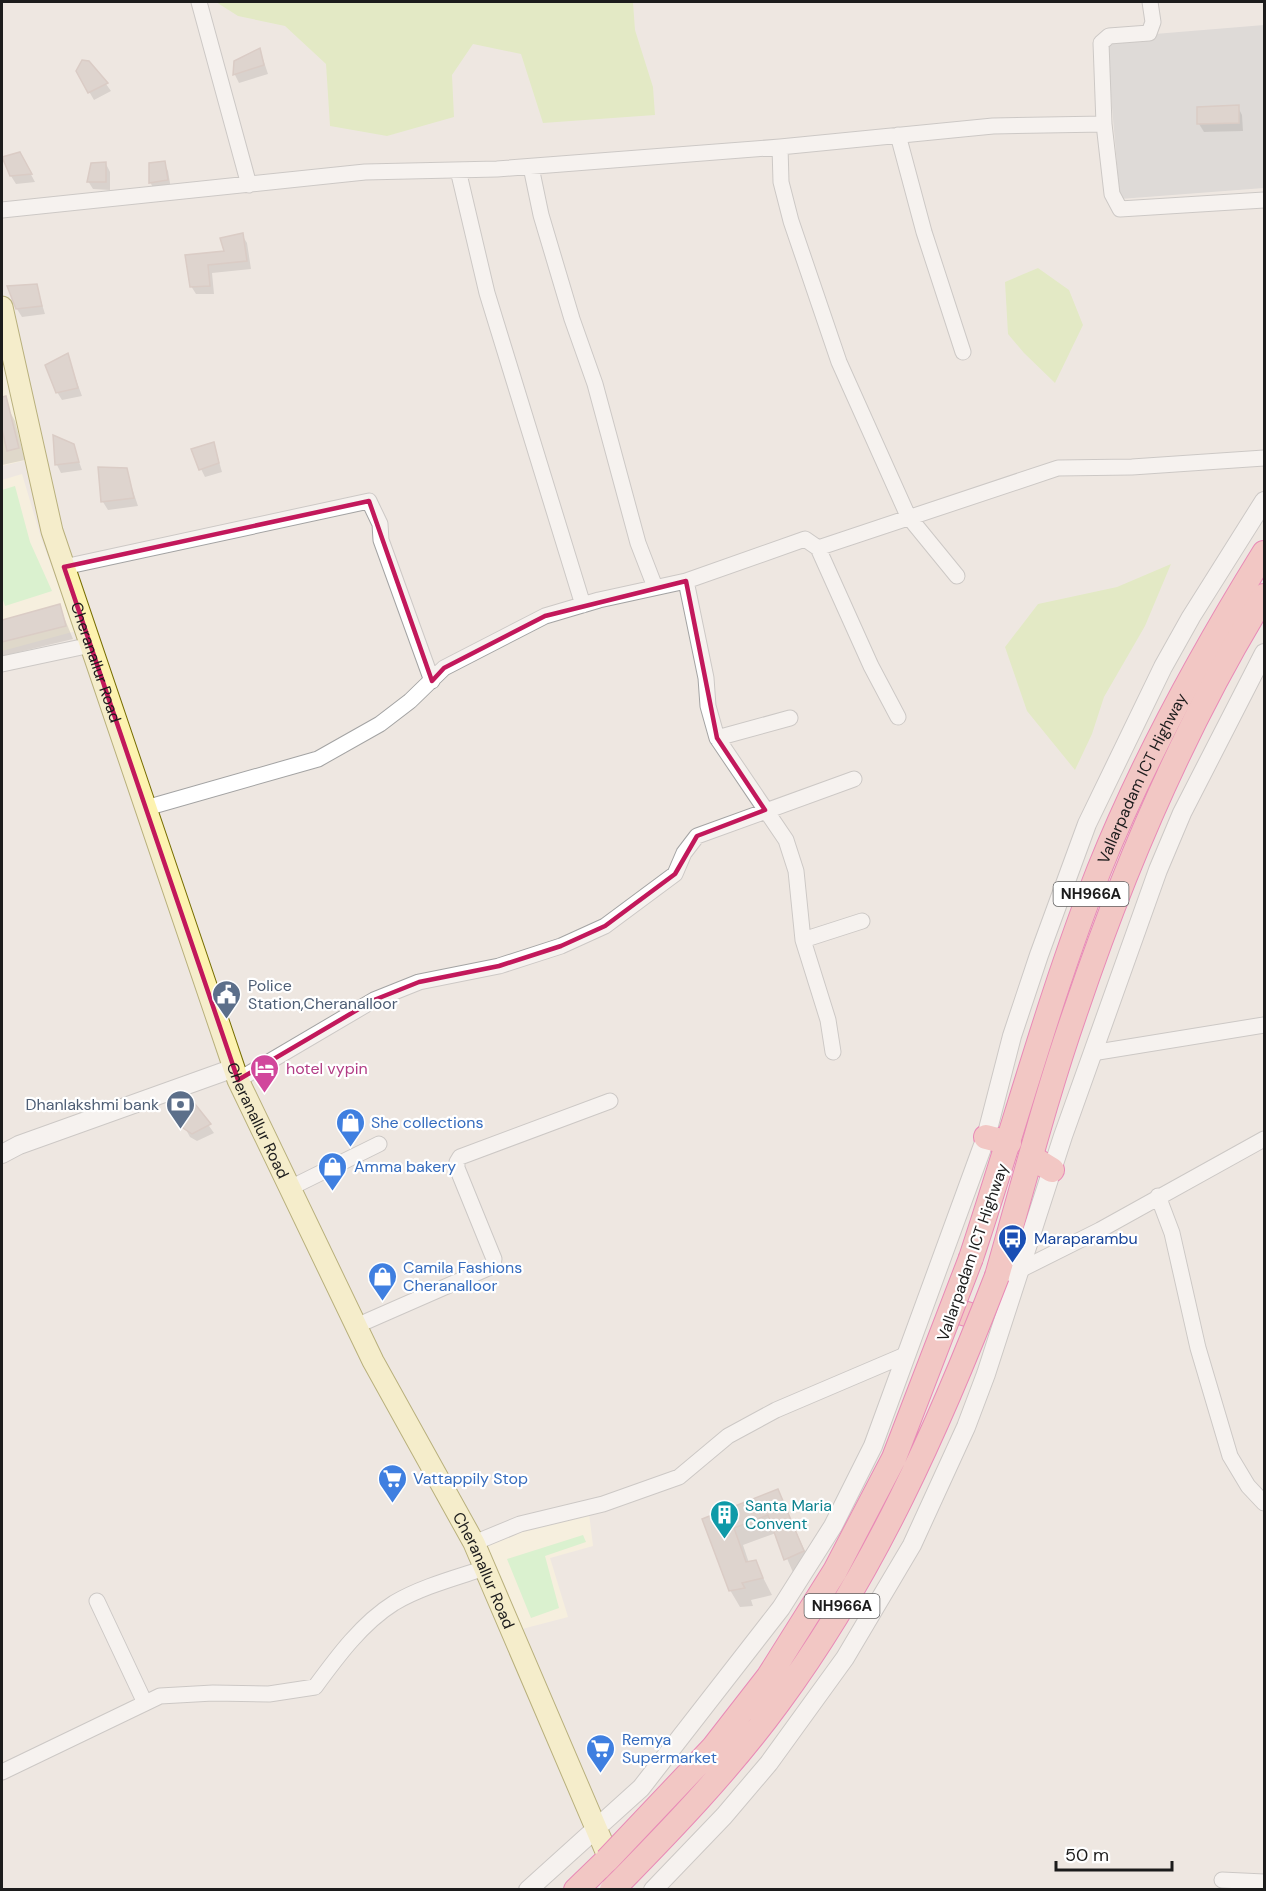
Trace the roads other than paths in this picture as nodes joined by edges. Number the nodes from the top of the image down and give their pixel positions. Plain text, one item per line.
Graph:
1 (199, 2) edge
2 (1150, 2) edge
3 (1104, 124) junction
4 (898, 135) junction
5 (780, 147) junction
6 (531, 167) junction
7 (458, 170) junction
8 (249, 185) junction
9 (1264, 200) edge
10 (2, 210) edge
11 (2, 307) edge
12 (6, 344) edge
13 (963, 352) dead end
14 (1264, 458) edge
15 (1264, 501) edge
16 (908, 516) junction
17 (818, 548) junction
18 (1264, 553) edge
19 (64, 567) junction
20 (957, 576) dead end
21 (686, 581) junction
22 (655, 587) junction
23 (1264, 596) edge
24 (584, 604) junction
25 (91, 645) junction
26 (1264, 653) edge
27 (2, 663) edge
28 (432, 681) junction
29 (898, 717) dead end
30 (790, 718) dead end
31 (717, 738) junction
32 (854, 778) dead end
33 (146, 808) junction
34 (765, 810) junction
35 (862, 921) dead end
36 (803, 940) junction
37 (1054, 997) junction
38 (1077, 1006) junction
39 (1264, 1025) edge
40 (833, 1052) dead end
41 (1092, 1053) junction
42 (236, 1074) junction
43 (610, 1101) dead end
44 (986, 1137) junction
45 (1264, 1139) edge
46 (1010, 1143) junction
47 (379, 1144) dead end
48 (2, 1154) edge
49 (1031, 1157) junction
50 (1052, 1170) junction
51 (290, 1188) junction
52 (1158, 1196) junction
53 (1022, 1269) junction
54 (953, 1310) junction
55 (980, 1318) junction
56 (356, 1326) junction
57 (905, 1355) junction
58 (1264, 1503) edge
59 (474, 1543) junction
60 (485, 1568) junction
61 (97, 1601) dead end
62 (145, 1703) junction
63 (2, 1772) edge
64 (596, 1826) junction
65 (1222, 1880) dead end
66 (1264, 1882) edge
67 (528, 1890) edge
68 (576, 1890) edge
69 (612, 1890) edge
70 (622, 1890) edge
71 (653, 1890) edge

1 - 8 street
2 - 3 street
3 - 4 street
3 - 9 street
4 - 5 street
4 - 13 street
5 - 6 street
5 - 16 street
6 - 7 street
6 - 22 street
7 - 8 street
7 - 24 street
8 - 10 street
11 - 12 main road, Cheranallur Road
12 - 19 main road, Cheranallur Road
14 - 16 street
15 - 44 street
16 - 17 street
16 - 20 street
17 - 21 street
17 - 29 street
18 - 37 highway, Vallarpadam ICT Highway / NH966A
19 - 25 main road, Cheranallur Road
19 - 28 street
21 - 22 street
21 - 31 street
22 - 24 street
23 - 38 highway, Vallarpadam ICT Highway / NH966A
24 - 28 street
25 - 27 street
25 - 33 main road, Cheranallur Road
26 - 41 street
28 - 33 street
30 - 31 street
31 - 34 street
32 - 34 street
33 - 42 main road, Cheranallur Road
34 - 36 street
34 - 42 street
35 - 36 street
36 - 40 street
37 - 38 highway
37 - 46 highway, Vallarpadam ICT Highway / NH966A
38 - 49 highway, Vallarpadam ICT Highway / NH966A
39 - 41 street
41 - 50 street
42 - 48 street
42 - 51 main road, Cheranallur Road
43 - 56 street
44 - 46 highway
44 - 57 street
45 - 52 street
46 - 54 highway, Vallarpadam ICT Highway / NH966A, bridge
47 - 51 street
49 - 50 highway
49 - 55 highway, Vallarpadam ICT Highway / NH966A, bridge
50 - 53 street
51 - 56 main road, Cheranallur Road
52 - 53 street
52 - 58 street
53 - 71 street
54 - 55 highway
54 - 68 highway, Vallarpadam ICT Highway / NH966A, bridge
55 - 69 highway, Vallarpadam ICT Highway / NH966A, bridge
56 - 59 main road, Cheranallur Road
57 - 59 street
57 - 64 street
59 - 60 main road, Cheranallur Road
60 - 62 street
60 - 64 main road, Cheranallur Road
61 - 62 street
62 - 63 street
64 - 67 street
64 - 70 main road, Cheranallur Road
65 - 66 street

